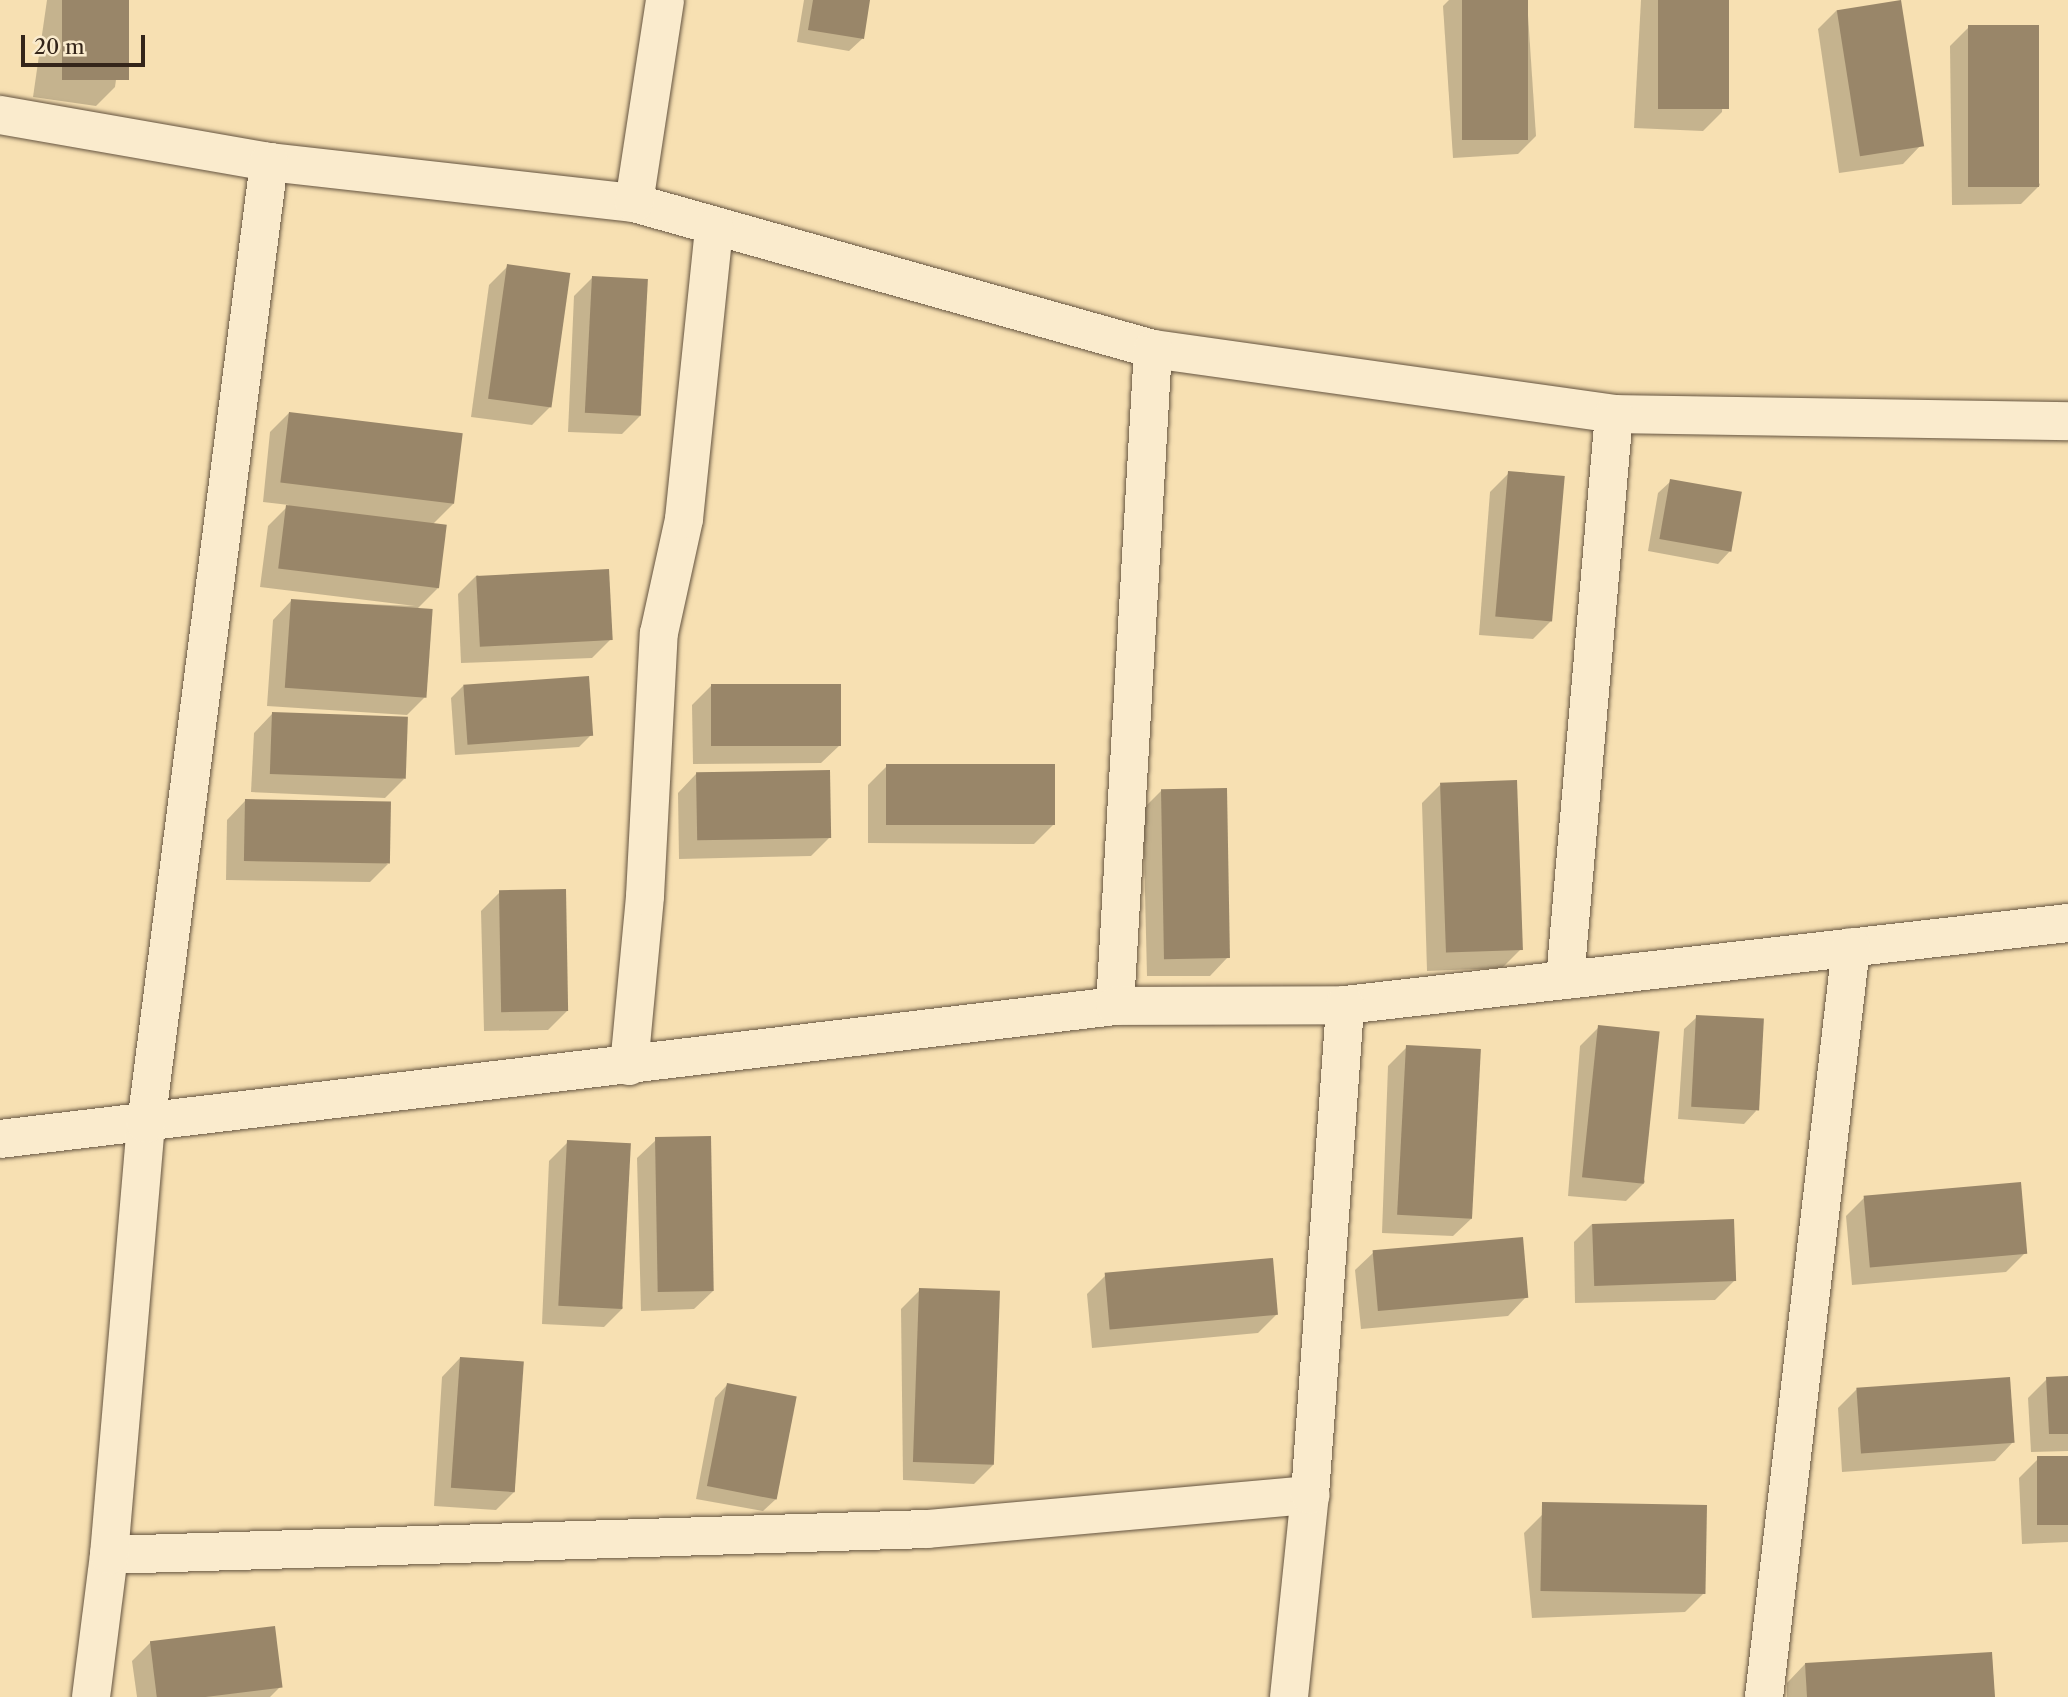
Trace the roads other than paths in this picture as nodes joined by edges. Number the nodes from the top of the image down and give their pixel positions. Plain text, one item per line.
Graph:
1 (665, 0) edge
2 (0, 115) edge
3 (269, 162) junction
4 (634, 203) junction
5 (715, 227) junction
6 (1153, 349) junction
7 (1614, 414) junction
8 (2068, 421) edge
9 (2068, 923) edge
10 (1851, 947) junction
11 (1565, 980) junction
12 (1345, 1005) junction
13 (1115, 1006) junction
14 (629, 1066) junction
15 (146, 1124) junction
16 (0, 1139) edge
17 (1310, 1495) junction
18 (109, 1555) junction
19 (90, 1697) edge
20 (1289, 1697) edge
21 (1763, 1697) edge

1 - 4 street
2 - 3 street
3 - 4 street
3 - 15 street
4 - 5 street
5 - 6 street
5 - 14 street
6 - 7 street
6 - 13 street
7 - 8 street
7 - 11 street
9 - 10 street
10 - 11 street
10 - 21 street
11 - 12 street
12 - 13 street
12 - 17 street
13 - 14 street
14 - 15 street
15 - 16 street
15 - 18 street
17 - 18 street
17 - 20 street
18 - 19 street

